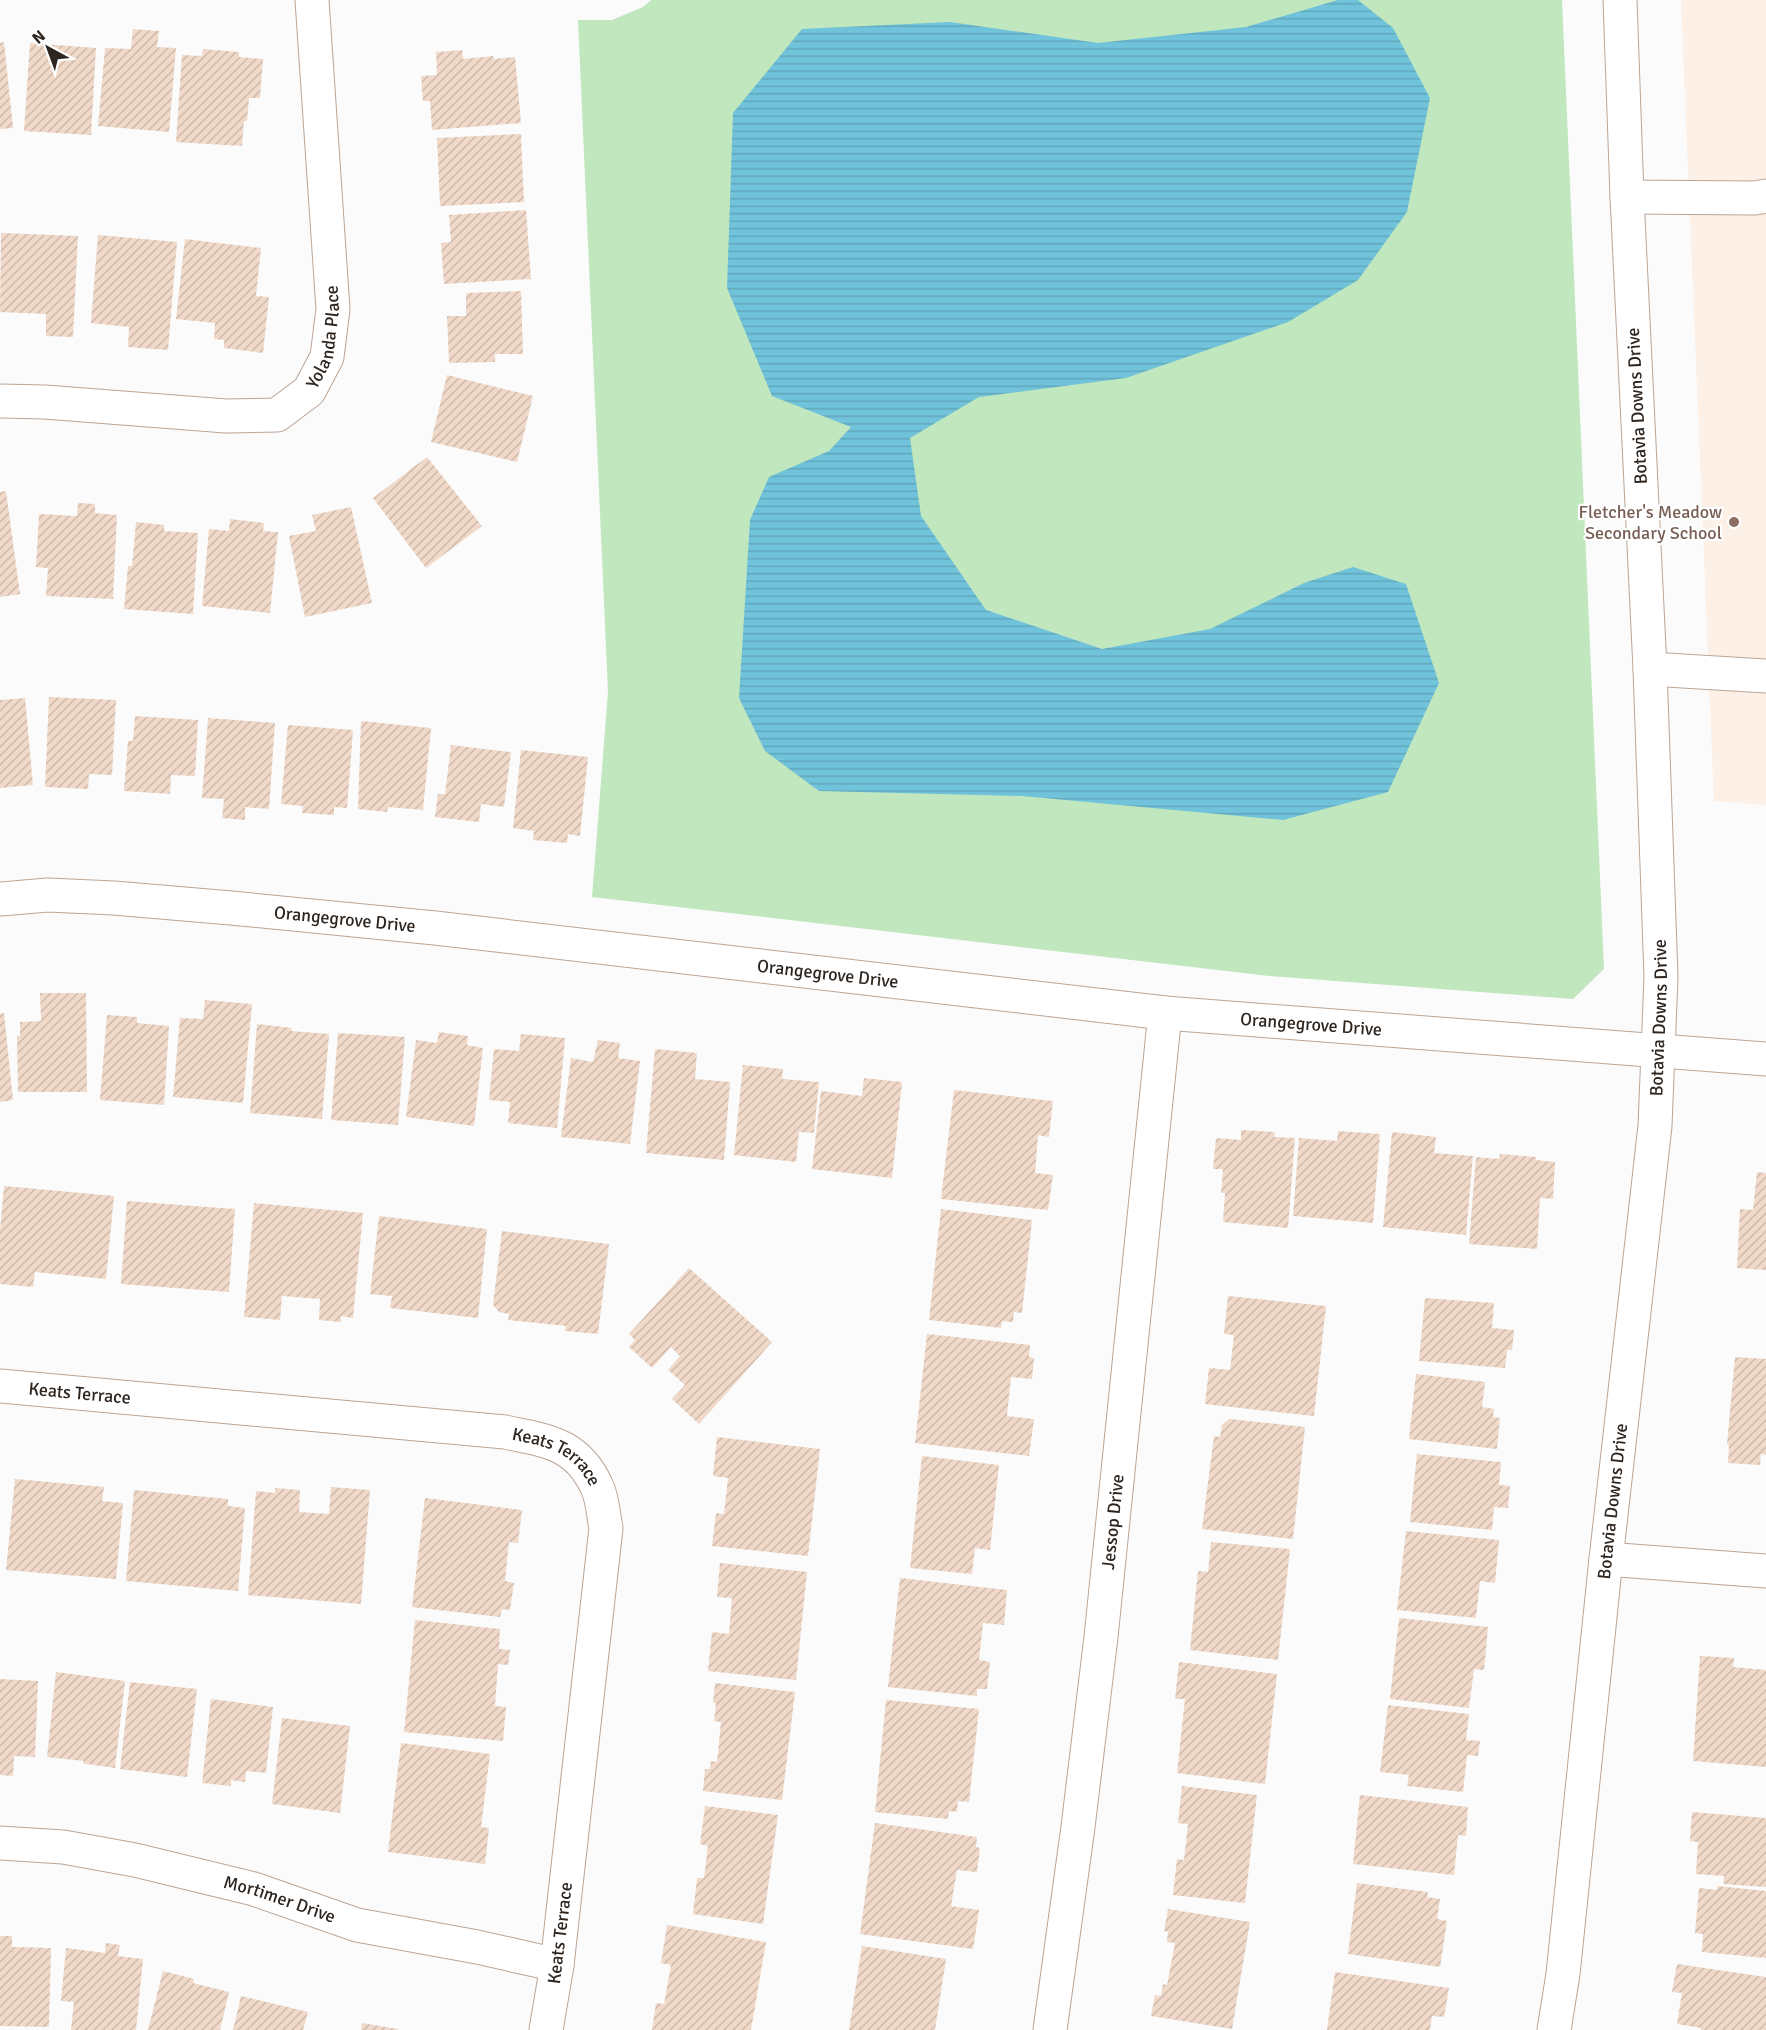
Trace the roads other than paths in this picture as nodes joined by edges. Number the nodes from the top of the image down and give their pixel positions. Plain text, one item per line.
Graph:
1 (312, 0) edge
2 (1620, 0) edge
3 (1766, 196) edge
4 (1627, 197) junction
5 (0, 402) edge
6 (1650, 669) junction
7 (1766, 676) edge
8 (0, 899) edge
9 (1165, 1013) junction
10 (1658, 1051) junction
11 (1766, 1059) edge
12 (0, 1386) edge
13 (1606, 1559) junction
14 (1766, 1571) edge
15 (0, 1843) edge
16 (557, 1965) junction
17 (546, 2030) edge
18 (1050, 2030) edge
19 (1554, 2030) edge

1 - 5 street, Yolanda Place
2 - 4 street, Botavia Downs Drive
3 - 4 street
4 - 6 street, Botavia Downs Drive
6 - 7 street
6 - 10 street, Botavia Downs Drive
8 - 9 street, Orangegrove Drive
9 - 10 street, Orangegrove Drive
9 - 18 street, Jessop Drive
10 - 11 street, Orangegrove Drive
10 - 13 street, Botavia Downs Drive
12 - 16 street, Keats Terrace
13 - 14 street
13 - 19 street, Botavia Downs Drive
15 - 16 street, Mortimer Drive
16 - 17 street, Keats Terrace

